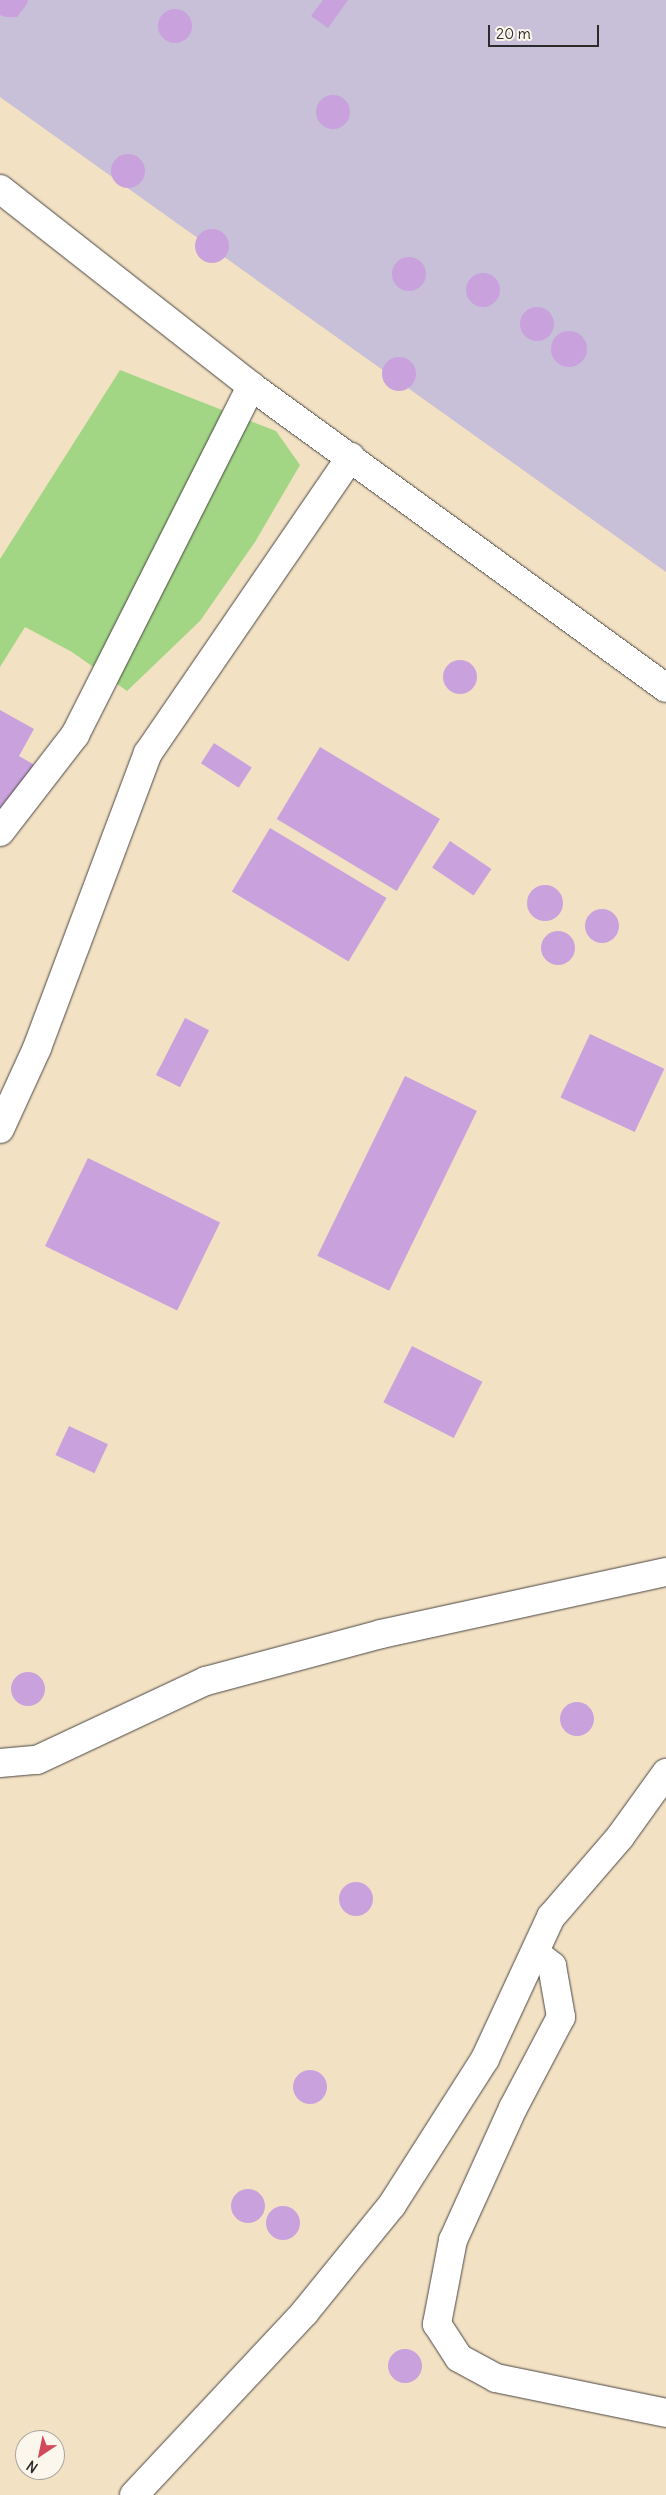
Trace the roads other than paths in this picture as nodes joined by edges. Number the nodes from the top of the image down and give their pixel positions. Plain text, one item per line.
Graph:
1 (0, 189) edge
2 (252, 386) junction
3 (351, 457) junction
4 (666, 688) edge
5 (0, 832) edge
6 (0, 1129) edge
7 (666, 1572) edge
8 (0, 1763) edge
9 (666, 1773) edge
10 (538, 1955) junction
11 (666, 2413) edge
12 (134, 2495) edge

1 - 2 street
2 - 3 street
2 - 5 street
3 - 4 street
3 - 6 street
7 - 8 street
9 - 10 street
10 - 11 street
10 - 12 street

